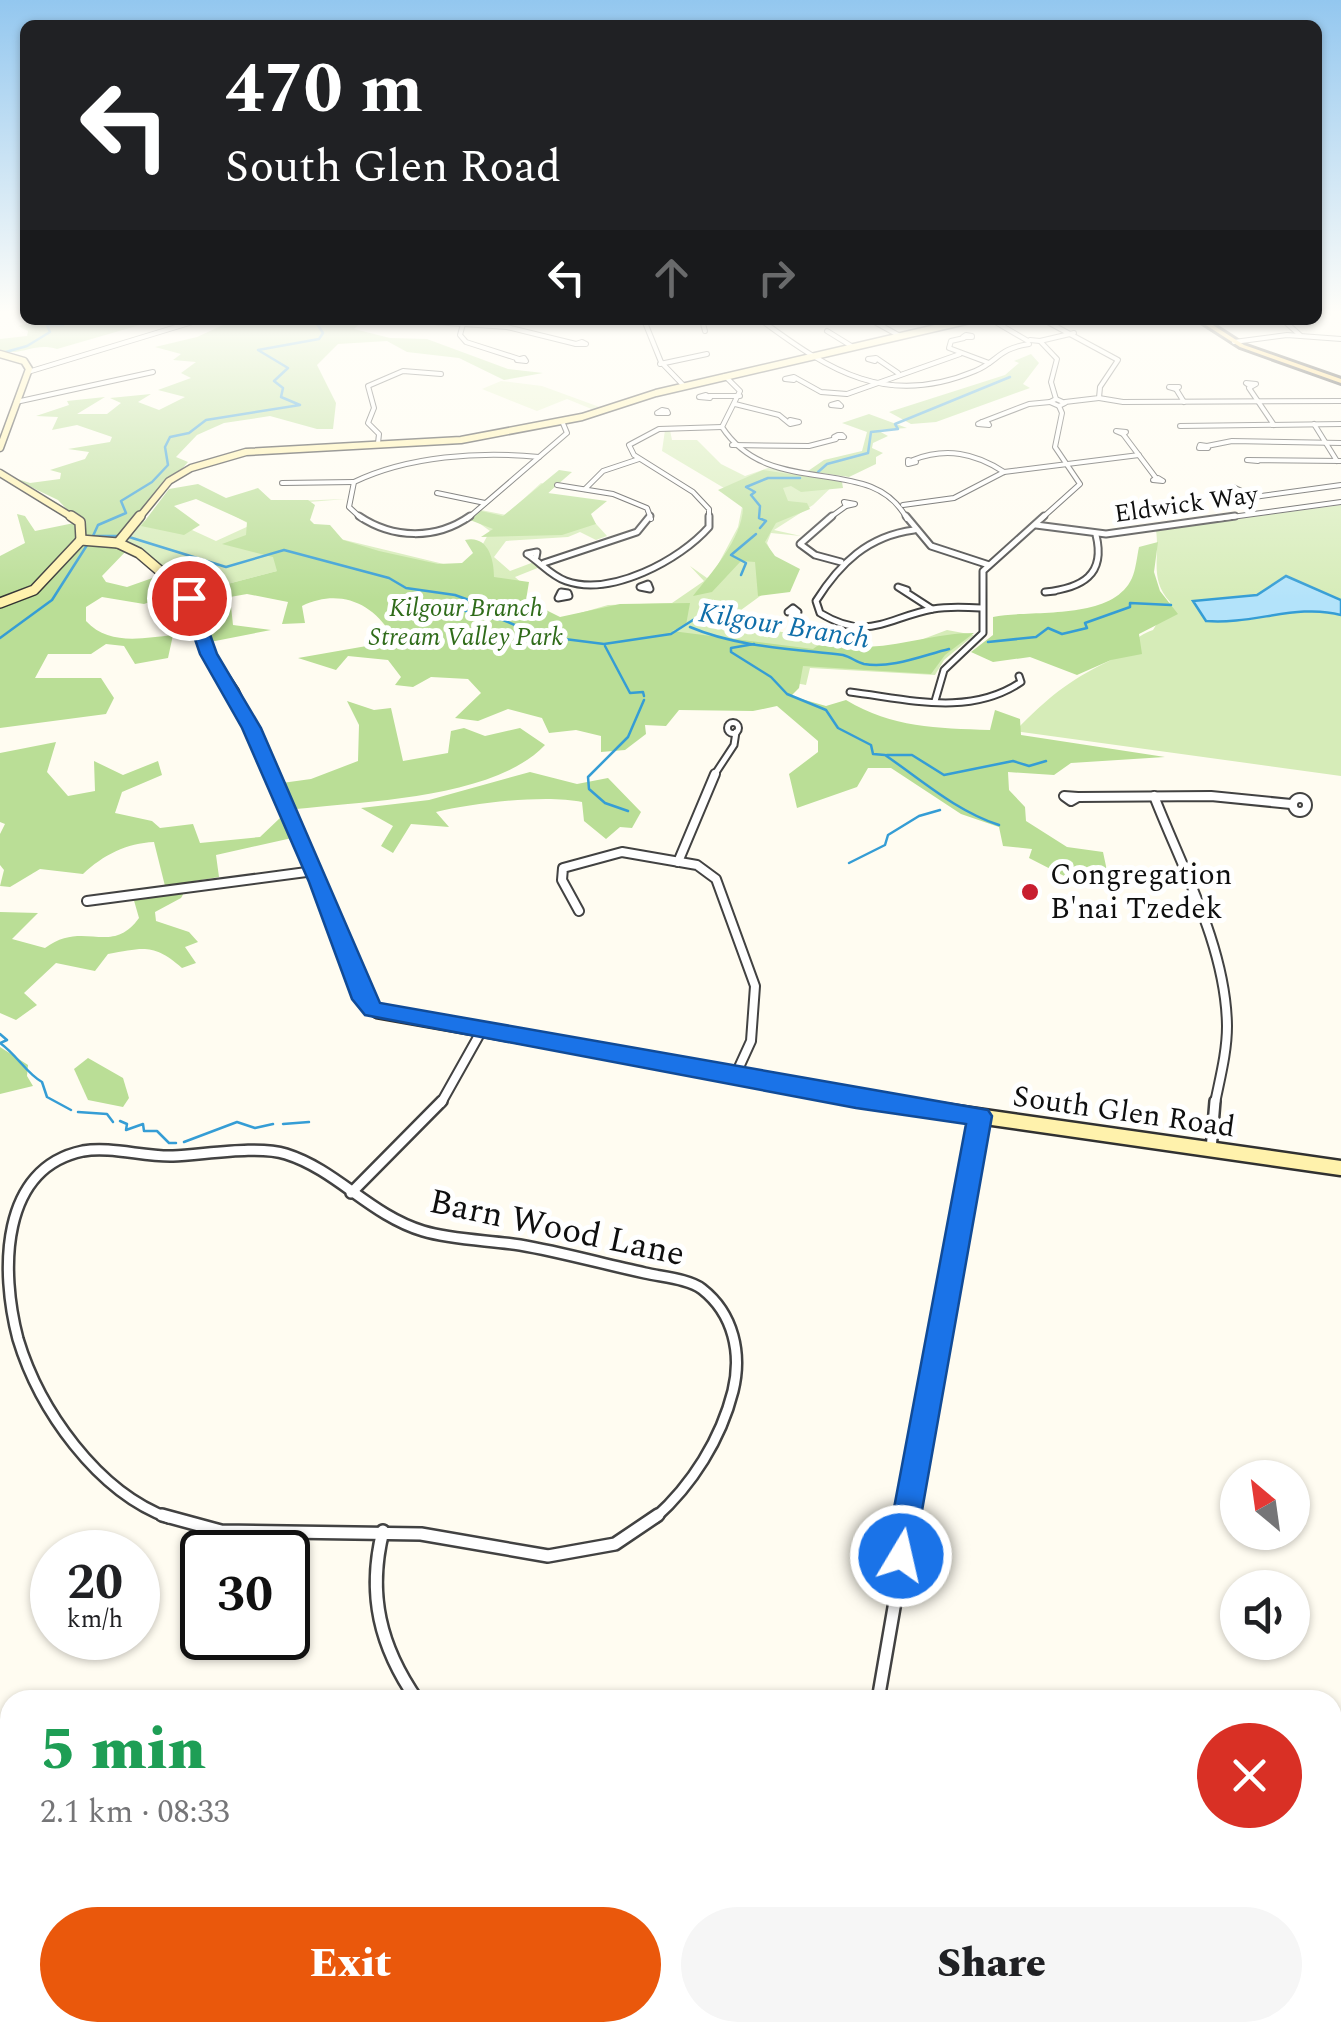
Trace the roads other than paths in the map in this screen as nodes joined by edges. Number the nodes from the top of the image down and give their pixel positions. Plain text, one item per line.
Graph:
1 (13, 409) edge
2 (373, 409) edge
3 (603, 409) edge
4 (732, 409) edge
5 (753, 409) edge
6 (1015, 409) edge
7 (1060, 409) edge
8 (1263, 409) edge
9 (664, 414) dead end
10 (790, 420) dead end
11 (562, 421) junction
12 (982, 422) dead end
13 (1314, 424) junction
14 (1341, 424) edge
15 (1274, 425) junction
16 (1190, 426) dead end
17 (722, 427) junction
18 (672, 428) junction
19 (1123, 434) dead end
20 (836, 438) dead end
21 (1324, 442) junction
22 (378, 443) junction
23 (1341, 443) edge
24 (732, 445) junction
25 (1207, 446) dead end
26 (0, 448) edge
27 (539, 456) junction
28 (1140, 456) junction
29 (640, 459) junction
30 (914, 460) dead end
31 (1258, 461) dead end
32 (1339, 461) edge
33 (1069, 464) junction
34 (1004, 472) junction
35 (0, 473) edge
36 (1156, 478) dead end
37 (354, 482) junction
38 (282, 483) dead end
39 (558, 484) dead end
40 (1233, 487) dead end
41 (1339, 487) edge
42 (585, 489) junction
43 (437, 493) dead end
44 (1341, 502) edge
45 (486, 503) junction
46 (903, 505) junction
47 (846, 506) dead end
48 (1036, 525) junction
49 (914, 530) junction
50 (1096, 534) junction
51 (84, 540) junction
52 (118, 542) junction
53 (536, 556) dead end
54 (841, 562) junction
55 (544, 563) junction
56 (989, 565) junction
57 (627, 575) junction
58 (578, 584) junction
59 (642, 584) dead end
60 (908, 590) dead end
61 (1055, 591) dead end
62 (568, 593) dead end
63 (0, 603) edge
64 (981, 608) junction
65 (817, 609) junction
66 (932, 609) junction
67 (798, 611) dead end
68 (1019, 676) dead end
69 (850, 692) dead end
70 (935, 701) junction
71 (736, 732) dead end
72 (1154, 796) junction
73 (1078, 797) dead end
74 (1291, 804) dead end
75 (678, 862) junction
76 (314, 871) junction
77 (87, 901) dead end
78 (578, 911) dead end
79 (482, 1030) junction
80 (735, 1076) junction
81 (980, 1116) junction
82 (1211, 1150) junction
83 (1341, 1168) edge
84 (351, 1193) junction
85 (383, 1531) junction
86 (411, 1690) edge
87 (880, 1690) edge

1 - 26 main road
2 - 22 street
3 - 11 main road
4 - 17 street
5 - 10 street
6 - 12 street
7 - 33 street
8 - 15 street
9 - 18 street
11 - 22 main road
11 - 27 street
13 - 14 street
13 - 15 street
13 - 21 street
15 - 16 street
17 - 18 street
17 - 24 street
18 - 29 street
19 - 28 street
20 - 24 street
21 - 23 street
21 - 25 street
21 - 32 street
22 - 52 main road
24 - 46 street
27 - 37 street
27 - 45 street
28 - 33 street
28 - 36 street
29 - 42 street
29 - 57 street
30 - 34 street
31 - 32 street
33 - 34 street
33 - 48 street
34 - 46 street
35 - 51 main road
37 - 38 street
37 - 45 street
39 - 42 street
40 - 41 street
42 - 55 street
43 - 45 street
44 - 50 street, Eldwick Way
46 - 49 street
47 - 54 street
48 - 50 street, Eldwick Way
48 - 56 street
49 - 54 street
49 - 56 street
50 - 61 street
51 - 52 main road
51 - 63 main road
52 - 76 main road, South Glen Road
53 - 55 street
54 - 65 street
55 - 58 street
56 - 64 street
57 - 58 street
57 - 59 street
58 - 62 street
60 - 66 street
64 - 66 street
64 - 70 street
65 - 66 street
65 - 67 street
68 - 70 street
69 - 70 street
71 - 75 street
72 - 73 street
72 - 74 street
72 - 82 street
75 - 78 street
75 - 80 street
76 - 77 street
76 - 79 main road, South Glen Road
79 - 80 main road, South Glen Road
79 - 84 street
80 - 81 main road, South Glen Road
81 - 82 main road, South Glen Road
81 - 87 street
82 - 83 main road, South Glen Road
84 - 85 street, Barn Wood Lane
84 - 85 street, Barn Wood Lane
85 - 86 street

